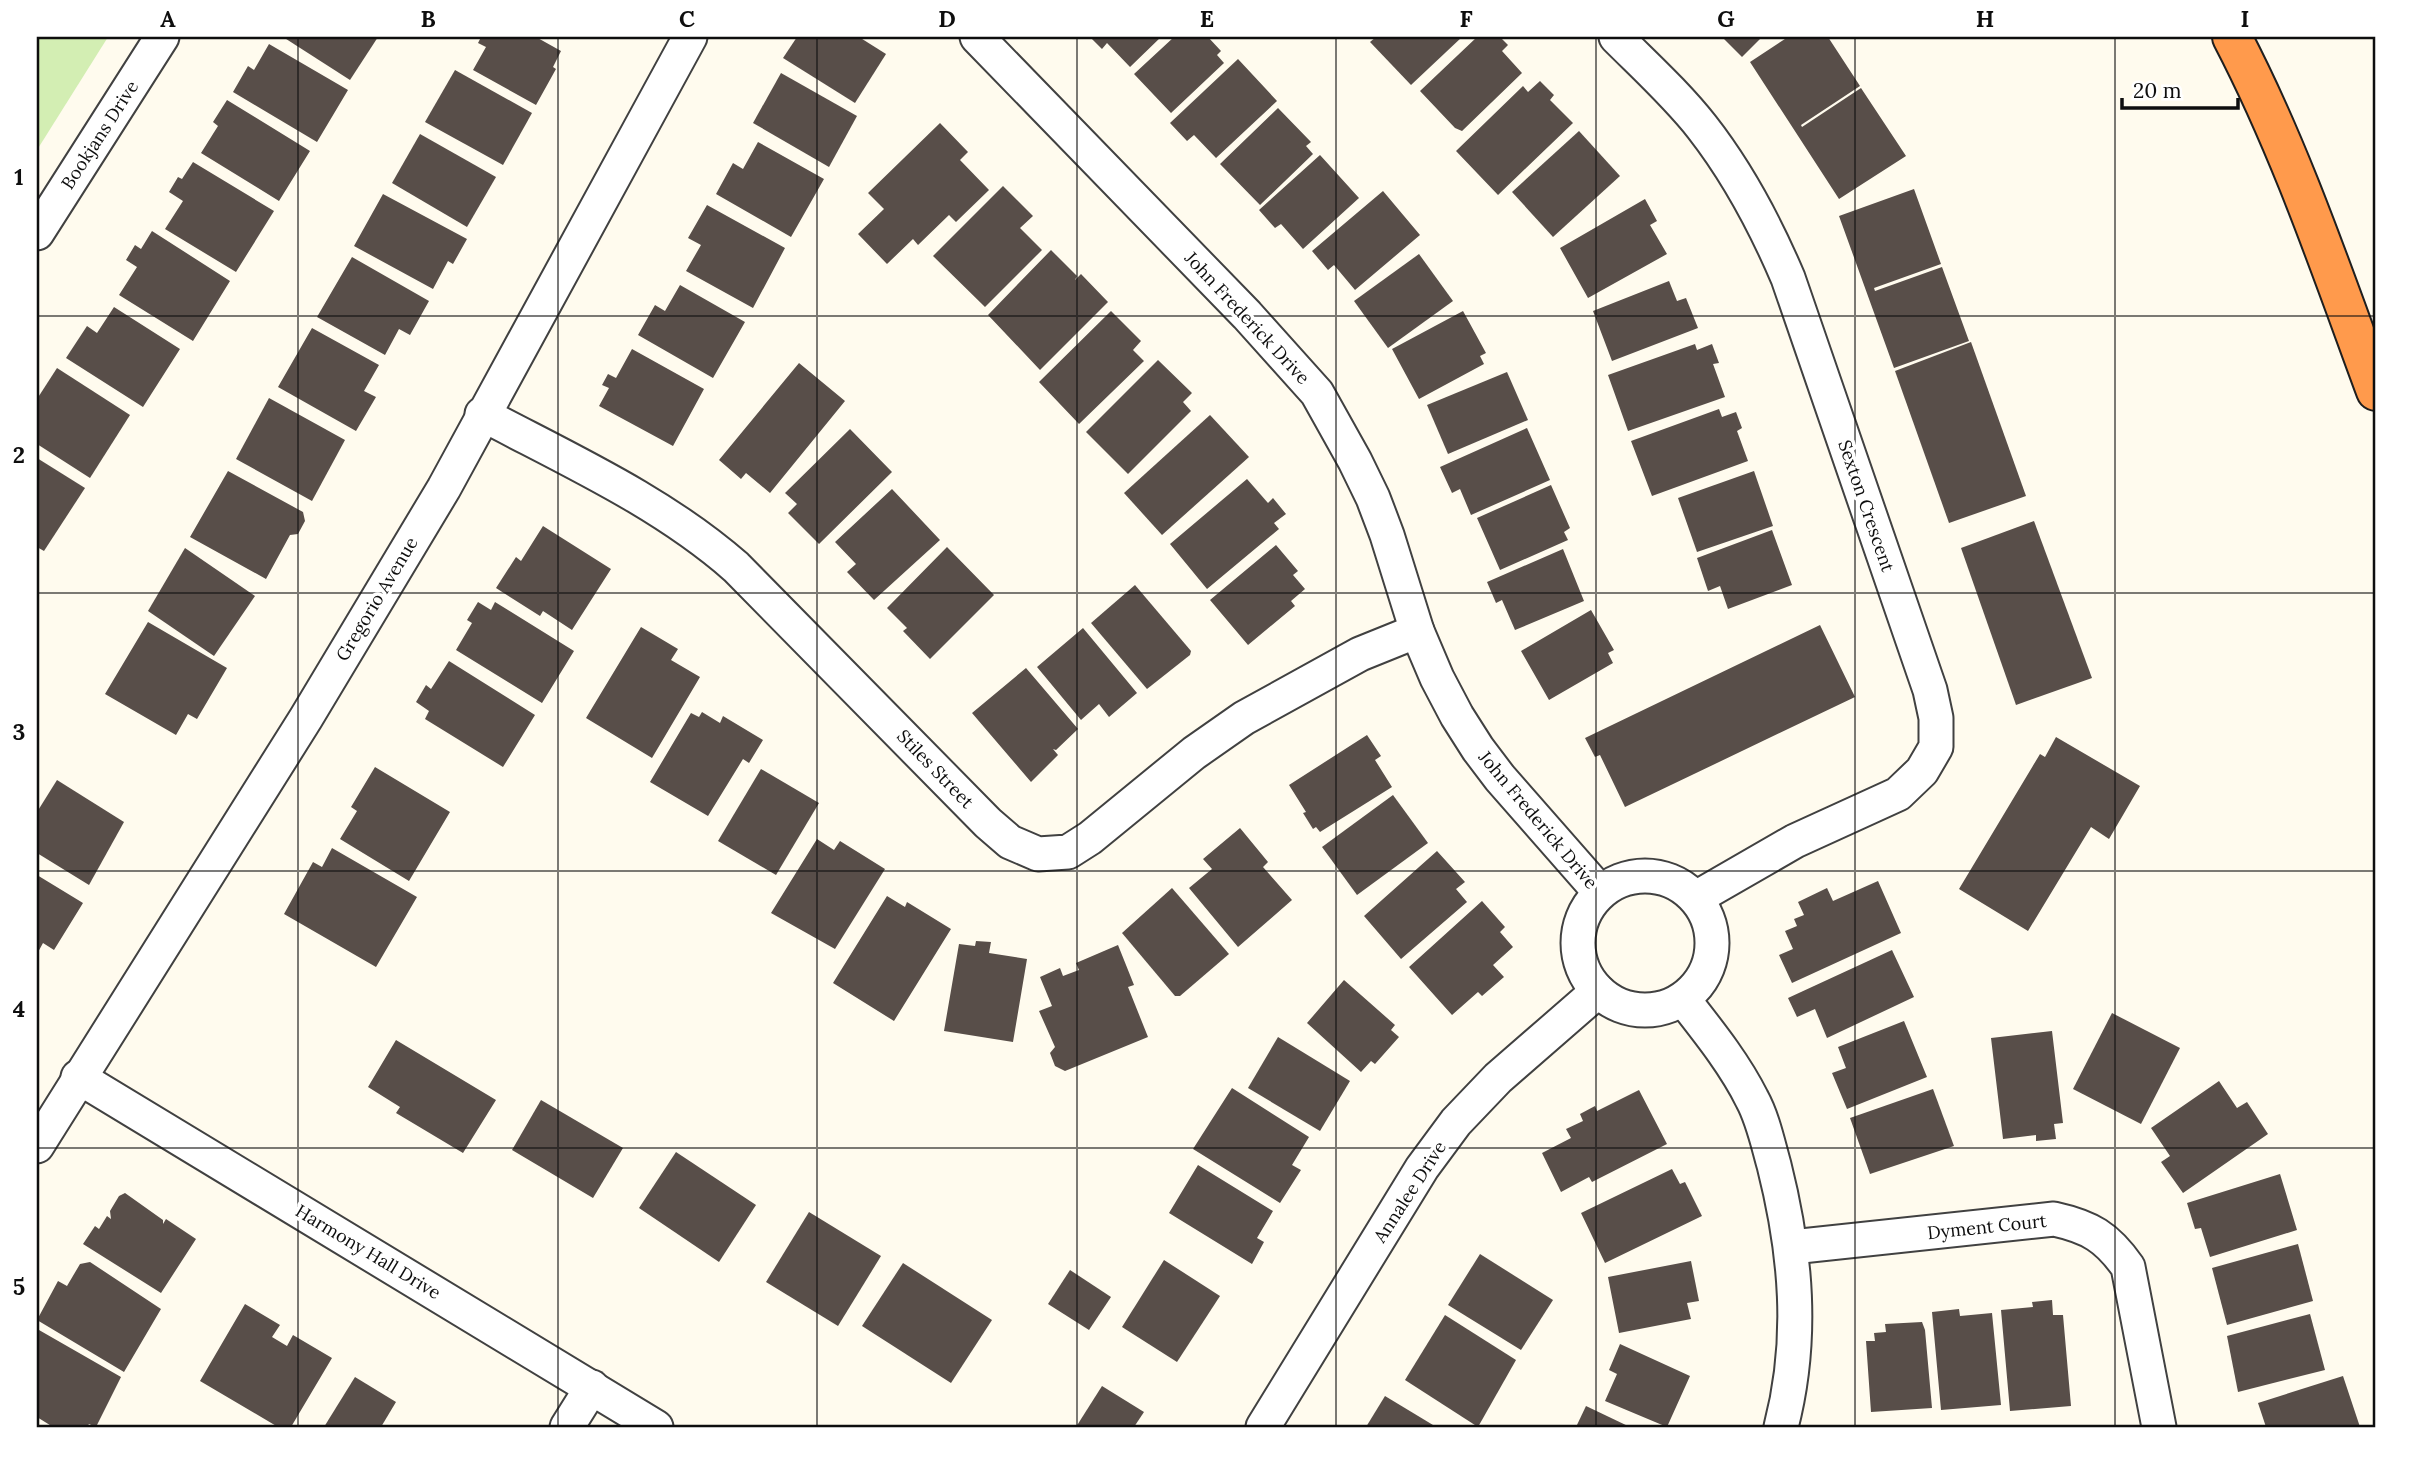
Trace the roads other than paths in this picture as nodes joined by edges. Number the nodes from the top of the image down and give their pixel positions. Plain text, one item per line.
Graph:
1 (162, 37) edge
2 (690, 37) edge
3 (977, 37) edge
4 (1616, 37) edge
5 (2232, 37) edge
6 (37, 233) edge
7 (2376, 391) edge
8 (482, 414) junction
9 (1417, 631) junction
10 (1600, 892) junction
11 (1696, 898) junction
12 (1598, 991) junction
13 (1684, 999) junction
14 (78, 1077) junction
15 (37, 1146) edge
16 (1792, 1247) junction
17 (592, 1387) junction
18 (567, 1427) edge
19 (656, 1427) edge
20 (1264, 1427) edge
21 (1782, 1427) edge
22 (2159, 1427) edge

1 - 6 street, Bookjans Drive
2 - 8 street, Gregorio Avenue
3 - 9 street, John Frederick Drive
4 - 11 street, Sexton Crescent
5 - 7 highway
8 - 9 street, Stiles Street
8 - 14 street, Gregorio Avenue
9 - 10 street, John Frederick Drive
10 - 11 street
10 - 12 street
11 - 13 street
12 - 13 street
12 - 20 street, Annalee Drive
13 - 16 street
14 - 15 street, Gregorio Avenue
14 - 17 street, Harmony Hall Drive
16 - 21 street
16 - 22 street, Dyment Court
17 - 18 street
17 - 19 street, Harmony Hall Drive

